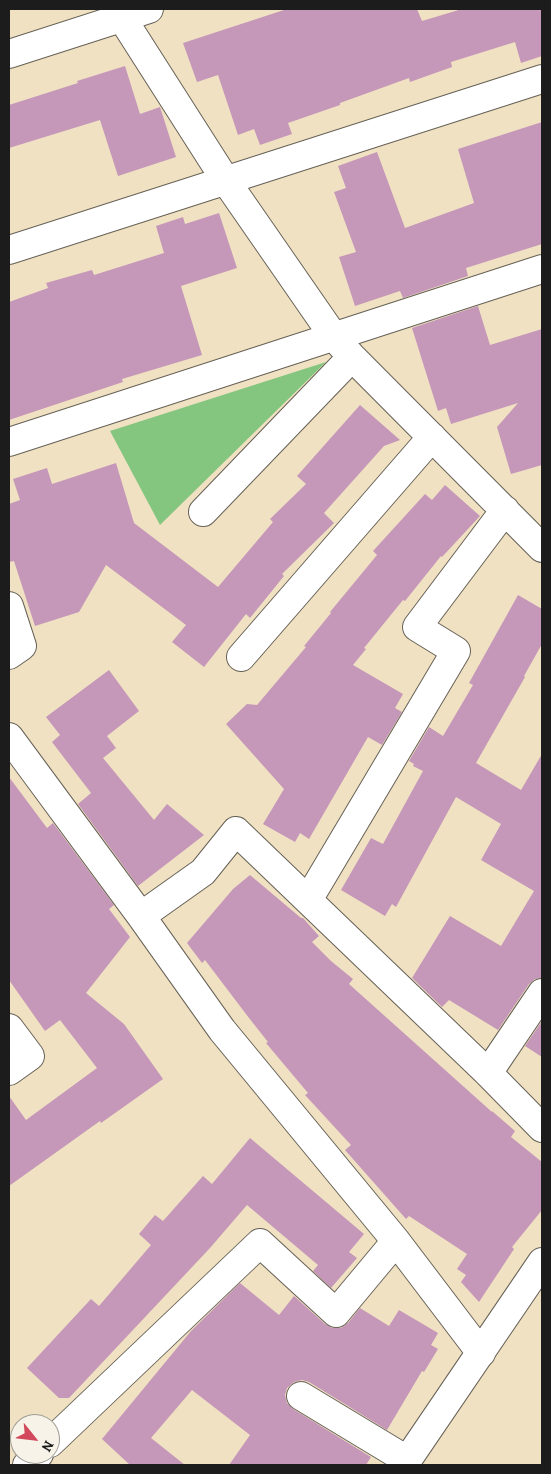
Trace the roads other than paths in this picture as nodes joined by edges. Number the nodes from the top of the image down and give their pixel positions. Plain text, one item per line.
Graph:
1 (149, 9) edge
2 (120, 13) edge
3 (9, 54) edge
4 (542, 79) edge
5 (226, 181) junction
6 (9, 250) edge
7 (542, 269) edge
8 (334, 337) junction
9 (352, 357) junction
10 (432, 437) junction
11 (9, 442) edge
12 (505, 510) junction
13 (203, 512) dead end
14 (542, 548) edge
15 (9, 606) edge
16 (9, 655) edge
17 (240, 657) dead end
18 (9, 737) edge
19 (308, 900) junction
20 (141, 916) junction
21 (542, 993) edge
22 (9, 1028) edge
23 (9, 1071) edge
24 (488, 1073) junction
25 (542, 1128) edge
26 (396, 1241) junction
27 (542, 1262) edge
28 (481, 1353) junction
29 (301, 1396) dead end
30 (60, 1433) edge
31 (406, 1463) edge

1 - 2 street
2 - 3 street
2 - 5 street
4 - 5 street
5 - 6 street
5 - 8 street
7 - 8 street
8 - 9 street
8 - 11 street
9 - 10 street
9 - 13 street
10 - 12 street
10 - 17 street
12 - 14 street
12 - 19 street
15 - 16 street
18 - 20 street
19 - 20 street
19 - 24 street
20 - 26 street
21 - 24 street
22 - 23 street
24 - 25 street
26 - 28 street
26 - 30 street
27 - 28 street
28 - 31 street
29 - 31 street

